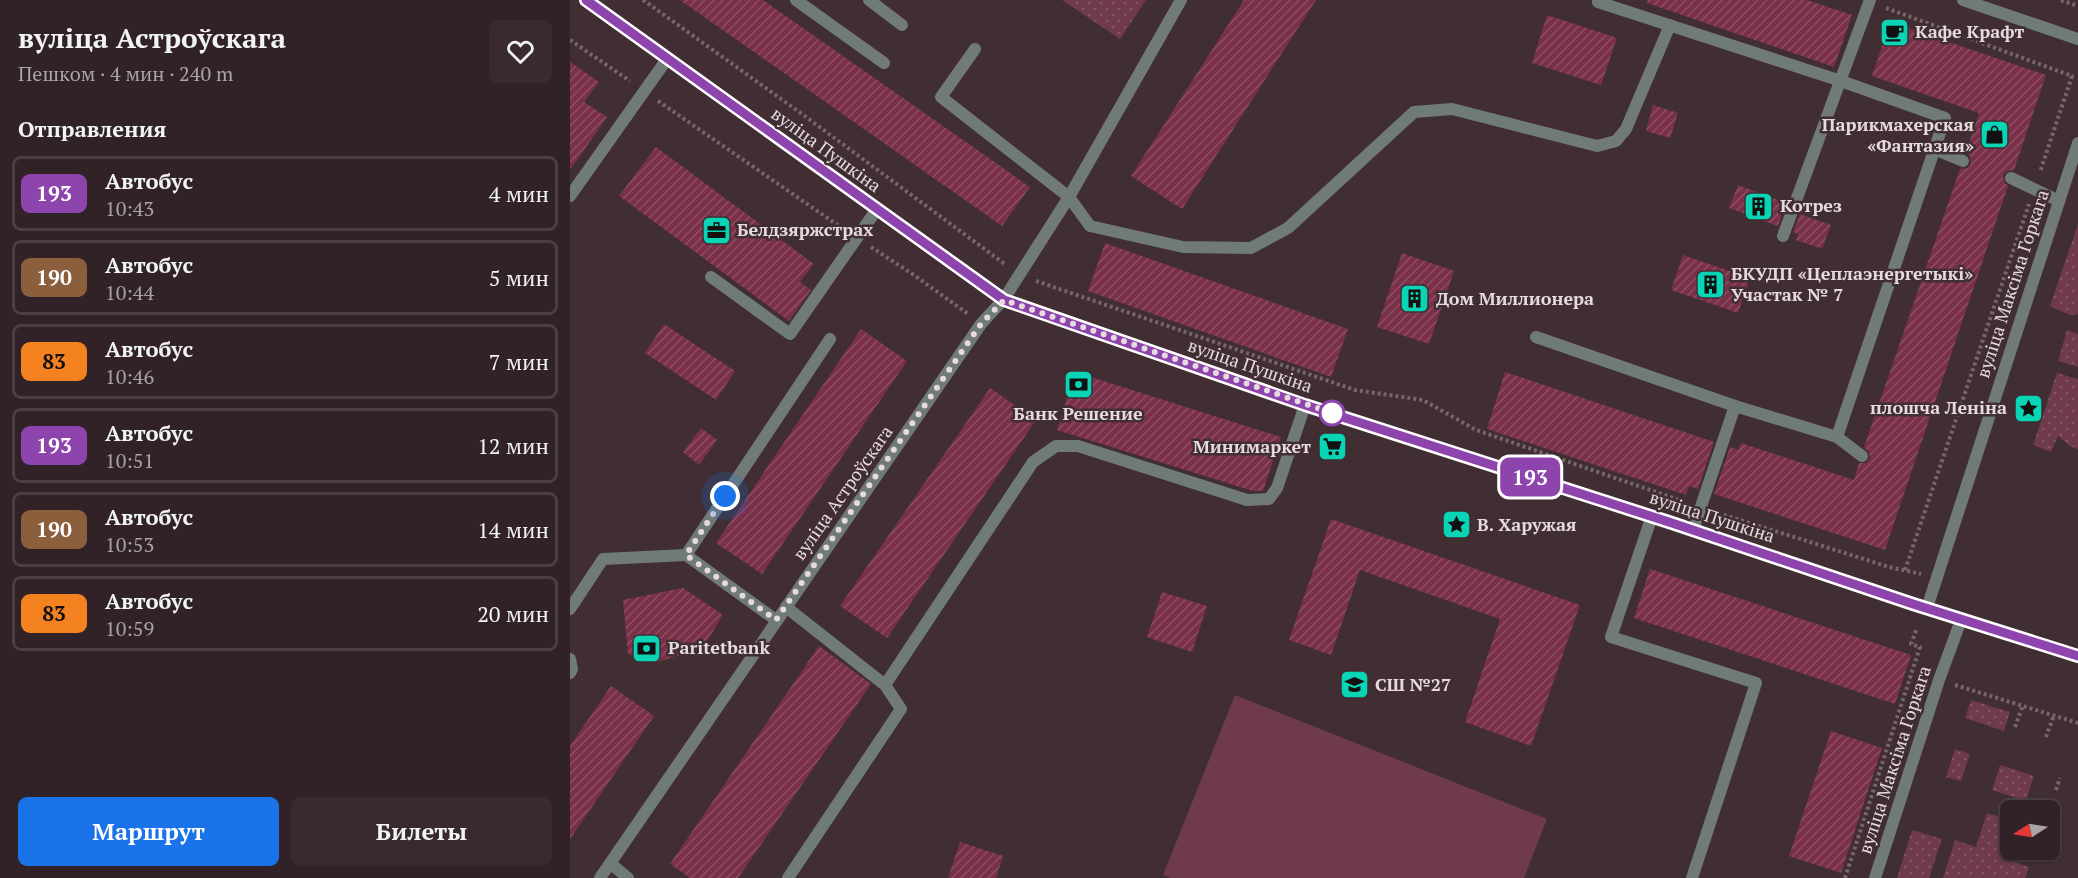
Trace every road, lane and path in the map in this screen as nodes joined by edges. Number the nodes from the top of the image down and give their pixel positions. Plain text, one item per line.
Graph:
1 (586, 0) edge
2 (643, 0) edge
3 (796, 0) edge
4 (869, 0) edge
5 (1181, 0) edge
6 (1598, 0) edge
7 (1963, 0) edge
8 (2061, 0) edge
9 (1870, 1) edge
10 (2078, 6) edge
11 (902, 25) dead end
12 (1670, 25) junction
13 (2078, 39) edge
14 (570, 40) edge
15 (975, 49) dead end
16 (667, 59) junction
17 (884, 63) dead end
18 (1841, 81) junction
19 (645, 92) junction
20 (2078, 143) edge
21 (1934, 149) junction
22 (1963, 161) dead end
23 (2011, 178) dead end
24 (2034, 189) junction
25 (570, 196) edge
26 (1069, 197) junction
27 (2059, 201) junction
28 (877, 209) junction
29 (1783, 236) dead end
30 (858, 239) junction
31 (1019, 275) junction
32 (711, 277) dead end
33 (1004, 300) junction
34 (969, 315) dead end
35 (1536, 338) dead end
36 (830, 339) dead end
37 (1305, 405) junction
38 (1735, 406) junction
39 (1837, 437) junction
40 (1862, 456) dead end
41 (1700, 507) junction
42 (1652, 516) junction
43 (1693, 530) junction
44 (686, 555) junction
45 (1905, 570) junction
46 (1936, 577) junction
47 (786, 607) junction
48 (1927, 608) junction
49 (570, 609) edge
50 (776, 620) junction
51 (1961, 620) junction
52 (1917, 628) dead end
53 (2078, 656) edge
54 (570, 659) edge
55 (570, 673) edge
56 (1953, 684) dead end
57 (885, 685) junction
58 (2022, 705) junction
59 (2054, 715) junction
60 (2078, 723) edge
61 (2015, 727) dead end
62 (2046, 737) dead end
63 (2060, 778) dead end
64 (2056, 790) dead end
65 (610, 863) junction
66 (600, 878) edge
67 (628, 878) edge
68 (788, 878) edge
69 (1692, 878) edge
70 (1845, 878) edge
71 (1875, 878) edge

1 - 16 main road, вуліца Пушкіна
2 - 31 path
3 - 17 street
4 - 11 street
5 - 26 street, вуліца Астроўскага
6 - 12 street
7 - 13 street
8 - 10 path
9 - 18 street
9 - 24 path
12 - 18 street
12 - 26 street
14 - 19 path
15 - 26 street
16 - 19 street
16 - 28 main road, вуліца Пушкіна
18 - 21 street
18 - 29 street
19 - 25 street
19 - 30 path
20 - 27 street, вуліца Максіма Горкага
21 - 22 street
21 - 39 street
23 - 24 street
24 - 27 street
24 - 45 path
26 - 31 street, вуліца Астроўскага
27 - 46 street, вуліца Максіма Горкага
28 - 30 street
28 - 33 main road, вуліца Пушкіна
30 - 32 street
30 - 34 path
31 - 33 street, вуліца Астроўскага
31 - 41 path
33 - 37 main road, вуліца Пушкіна
33 - 47 street, вуліца Астроўскага
35 - 38 street
36 - 44 street
37 - 42 main road, вуліца Пушкіна
37 - 57 street
38 - 39 street
38 - 41 street
39 - 40 street
41 - 43 street
41 - 45 path
42 - 43 main road, вуліца Пушкіна
42 - 69 street
43 - 48 main road, вуліца Пушкіна
44 - 49 street
44 - 50 street
45 - 46 path
46 - 48 street, вуліца Максіма Горкага
47 - 50 street, вуліца Астроўскага
47 - 57 street
48 - 51 main road, вуліца Пушкіна
50 - 65 street, вуліца Астроўскага
51 - 53 main road, вуліца Пушкіна
51 - 71 street, вуліца Максіма Горкага
52 - 70 path
54 - 55 street
56 - 58 path
57 - 68 street
58 - 59 path
58 - 61 path
59 - 60 path
59 - 62 path
63 - 64 path
65 - 66 street, вуліца Астроўскага
65 - 67 street

